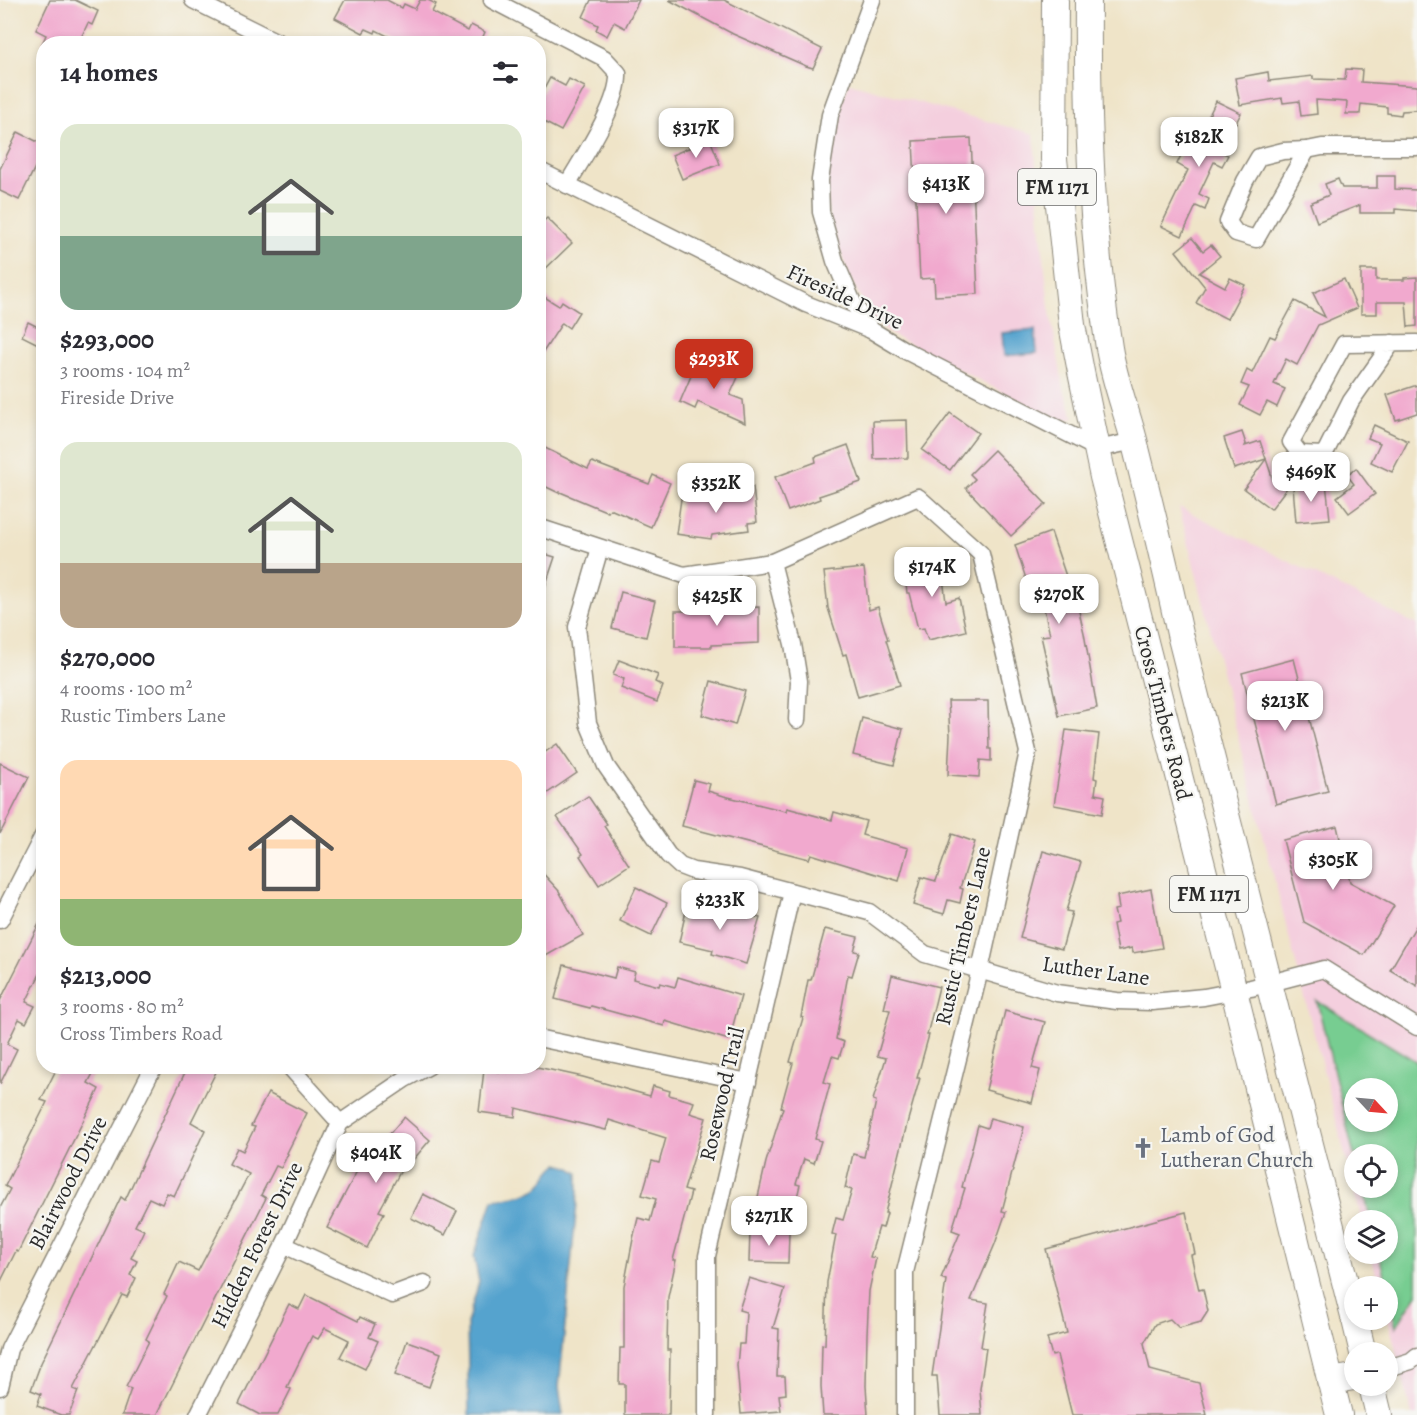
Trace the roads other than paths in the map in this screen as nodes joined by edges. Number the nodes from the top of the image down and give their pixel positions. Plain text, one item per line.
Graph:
1 (193, 0) edge
2 (492, 0) edge
3 (872, 0) edge
4 (1055, 0) edge
5 (1088, 0) edge
6 (265, 36) edge
7 (1417, 147) edge
8 (1307, 150) junction
9 (546, 174) edge
10 (567, 184) junction
11 (871, 330) junction
12 (1392, 343) junction
13 (1417, 343) edge
14 (1134, 441) junction
15 (1098, 449) junction
16 (546, 530) edge
17 (600, 548) junction
18 (772, 562) junction
19 (796, 720) dead end
20 (36, 850) edge
21 (792, 892) junction
22 (0, 920) edge
23 (980, 970) junction
24 (1269, 984) junction
25 (1234, 991) junction
26 (1417, 1027) edge
27 (546, 1040) edge
28 (150, 1074) edge
29 (296, 1074) edge
30 (414, 1074) edge
31 (748, 1082) junction
32 (340, 1123) junction
33 (284, 1245) junction
34 (1344, 1276) edge
35 (424, 1282) dead end
36 (1417, 1356) edge
37 (1398, 1365) edge
38 (1342, 1379) edge
39 (0, 1387) edge
40 (1374, 1396) edge
41 (198, 1415) edge
42 (707, 1415) edge
43 (905, 1415) edge
44 (1339, 1415) edge
45 (1379, 1415) edge

1 - 6 street
2 - 10 street
3 - 11 street
4 - 15 main road, Cross Timbers Road / FM 1171
5 - 14 main road, Cross Timbers Road / FM 1171
7 - 8 street
8 - 8 street
9 - 10 street, Fireside Drive
10 - 11 street, Fireside Drive
11 - 15 street, Fireside Drive
12 - 12 street
12 - 13 street
14 - 15 street
14 - 24 main road, Cross Timbers Road / FM 1171
15 - 25 main road, Cross Timbers Road / FM 1171
16 - 17 street
17 - 18 street
17 - 21 street, Luther Lane
18 - 19 street
18 - 23 street, Rustic Timbers Lane
20 - 22 street
21 - 23 street, Luther Lane
21 - 31 street, Rosewood Trail
23 - 25 street, Luther Lane
23 - 43 street, Rustic Timbers Lane
24 - 25 street, Luther Lane
24 - 26 street, Luther Lane
24 - 34 main road, Cross Timbers Road / FM 1171
25 - 38 main road, Cross Timbers Road / FM 1171
27 - 31 street
28 - 39 street, Blairwood Drive
29 - 32 street
30 - 32 street
31 - 42 street, Rosewood Trail
32 - 33 street, Hidden Forest Drive
33 - 35 street
33 - 41 street, Hidden Forest Drive
36 - 37 street
38 - 44 main road, Cross Timbers Road / FM 1171
40 - 45 main road

